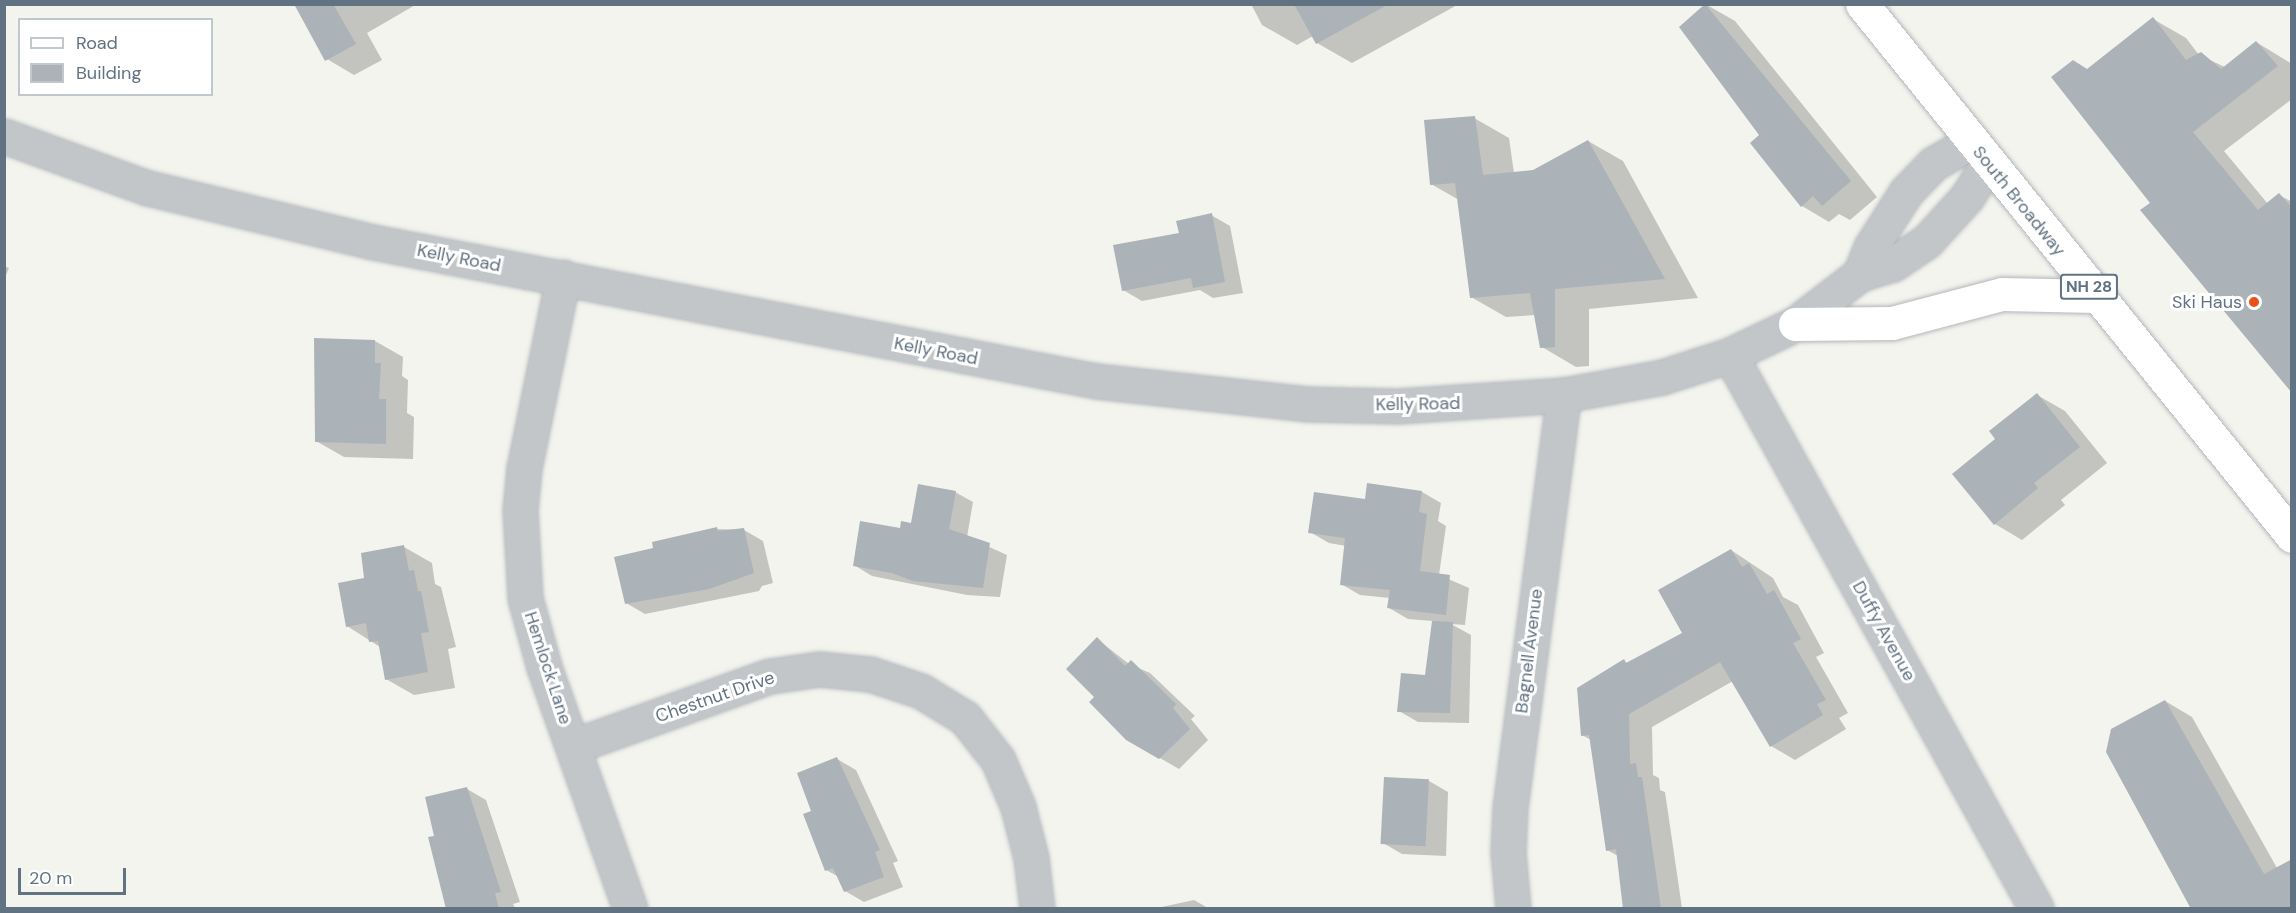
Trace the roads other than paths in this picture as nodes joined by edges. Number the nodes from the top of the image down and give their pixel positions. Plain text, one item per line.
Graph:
1 (1862, 4) edge
2 (4, 136) edge
3 (1979, 153) junction
4 (1860, 274) junction
5 (563, 277) junction
6 (2096, 296) junction
7 (1796, 324) junction
8 (1730, 355) junction
9 (1564, 394) junction
10 (2292, 537) edge
11 (574, 746) junction
12 (630, 909) edge
13 (1037, 909) edge
14 (1513, 909) edge
15 (2036, 909) edge

1 - 3 main road, South Broadway / NH 28
2 - 5 street, Kelly Road
3 - 4 street, Kelly Road
3 - 4 street, Kelly Road
3 - 6 main road, South Broadway / NH 28
4 - 7 street, Kelly Road
5 - 9 street, Kelly Road
5 - 11 street, Hemlock Lane
6 - 7 main road
6 - 10 main road, South Broadway / NH 28
7 - 8 street, Kelly Road
8 - 9 street, Kelly Road
8 - 15 street, Duffy Avenue
9 - 14 street, Bagnell Avenue
11 - 12 street, Hemlock Lane
11 - 13 street, Chestnut Drive

